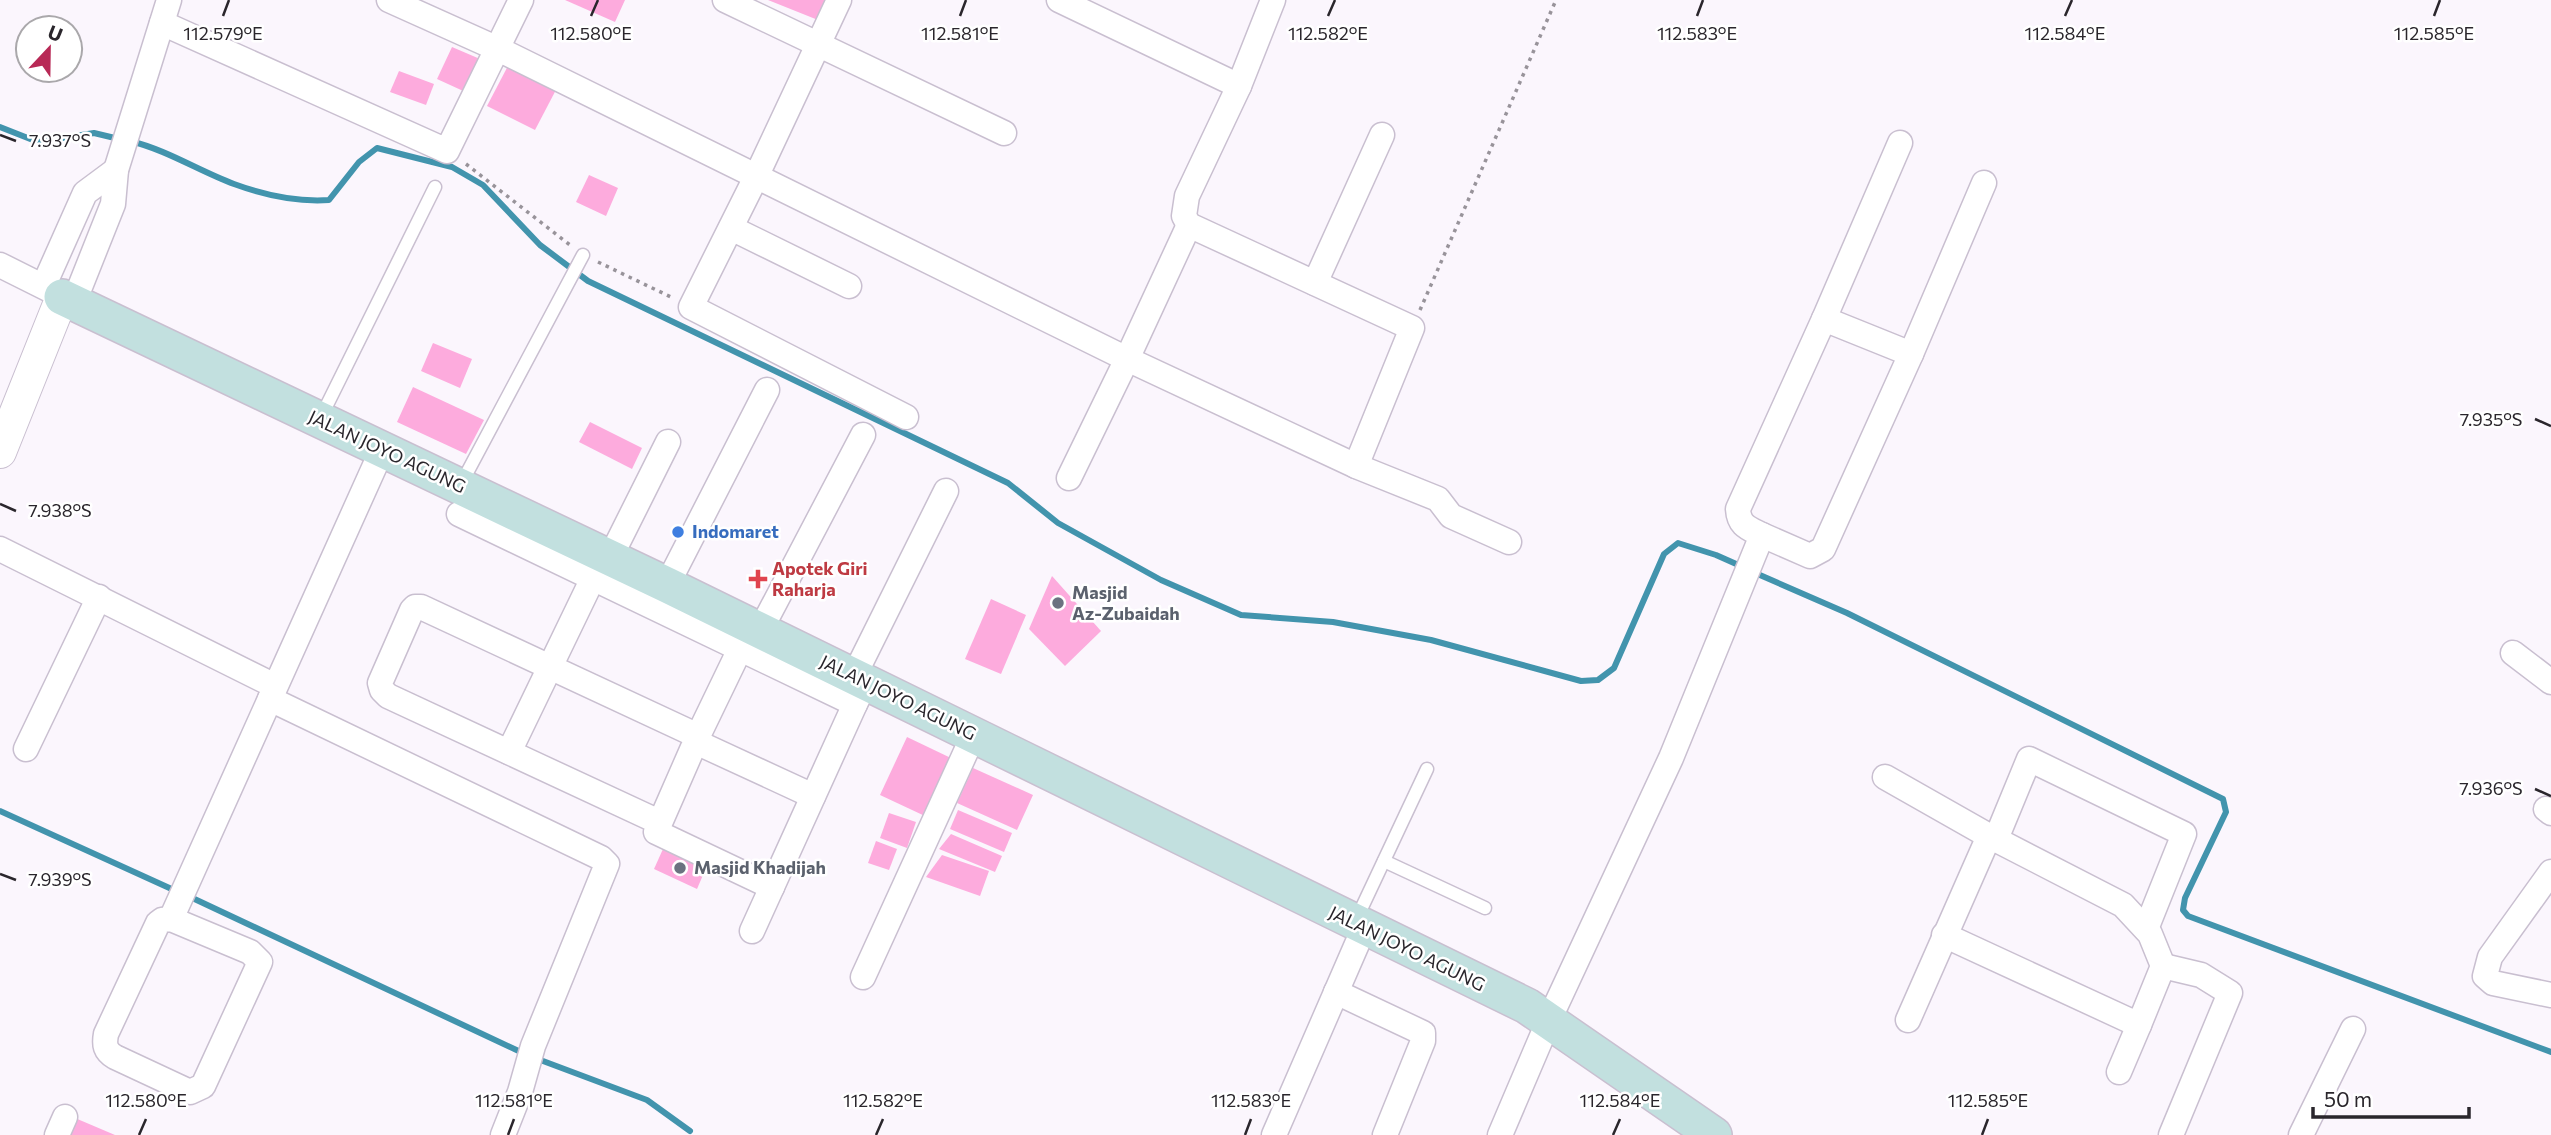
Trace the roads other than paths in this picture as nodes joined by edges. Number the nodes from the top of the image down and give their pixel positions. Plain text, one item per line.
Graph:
1 (389, 0) edge
2 (521, 0) edge
3 (725, 0) edge
4 (839, 0) edge
5 (1059, 0) edge
6 (1273, 0) edge
7 (165, 11) edge
8 (818, 45) junction
9 (498, 50) junction
10 (1239, 86) junction
11 (1004, 133) dead end
12 (1382, 135) dead end
13 (1900, 143) dead end
14 (122, 150) junction
15 (756, 177) junction
16 (1984, 183) dead end
17 (435, 187) dead end
18 (1189, 225) junction
19 (731, 228) junction
20 (581, 258) road end
21 (0, 265) edge
22 (1315, 283) junction
23 (849, 286) dead end
24 (60, 295) junction
25 (1824, 319) junction
26 (1911, 354) junction
27 (1127, 359) junction
28 (767, 390) dead end
29 (906, 417) dead end
30 (319, 421) junction
31 (863, 435) dead end
32 (668, 442) dead end
33 (382, 450) junction
34 (0, 452) edge
35 (1356, 466) junction
36 (1069, 478) dead end
37 (946, 491) dead end
38 (460, 500) junction
39 (1762, 535) junction
40 (1509, 542) dead end
41 (0, 549) edge
42 (601, 568) junction
43 (667, 585) junction
44 (99, 597) junction
45 (750, 640) junction
46 (2513, 653) dead end
47 (548, 668) junction
48 (2551, 682) edge
49 (859, 688) junction
50 (272, 693) junction
51 (974, 734) junction
52 (697, 739) junction
53 (26, 749) dead end
54 (509, 751) junction
55 (1427, 769) dead end
56 (1885, 777) dead end
57 (813, 796) junction
58 (659, 822) junction
59 (1992, 837) junction
60 (1384, 861) junction
61 (2551, 872) edge
62 (772, 887) junction
63 (179, 903) junction
64 (1485, 908) dead end
65 (1359, 926) junction
66 (2146, 929) junction
67 (752, 931) dead end
68 (1944, 935) junction
69 (2163, 966) junction
70 (863, 977) dead end
71 (1336, 992) junction
72 (2551, 995) edge
73 (1549, 1020) junction
74 (1908, 1020) dead end
75 (2139, 1025) junction
76 (2353, 1029) dead end
77 (2119, 1072) dead end
78 (503, 1135) edge
79 (1274, 1135) edge
80 (1385, 1135) edge
81 (1500, 1135) edge
82 (1714, 1135) edge
83 (2171, 1135) edge
84 (2301, 1135) edge

1 - 9 street
2 - 9 street
3 - 8 street
4 - 8 street
5 - 10 street
6 - 10 street
7 - 9 street
7 - 14 street
8 - 11 street
8 - 15 street
9 - 15 street
10 - 18 street
12 - 22 street
13 - 25 street
14 - 24 street
14 - 24 street
15 - 19 street
15 - 27 street
16 - 26 street
17 - 30 lane
18 - 22 street
18 - 27 street
19 - 23 street
19 - 29 street
20 - 38 lane
21 - 24 street
22 - 35 street
24 - 30 main road, JALAN JOYO AGUNG
24 - 34 street
25 - 26 street
25 - 39 street
26 - 39 street
27 - 35 street
27 - 36 street
28 - 43 street
30 - 33 main road, JALAN JOYO AGUNG
31 - 45 street
32 - 42 street
33 - 38 main road, JALAN JOYO AGUNG
33 - 50 street
35 - 40 street
37 - 49 street
38 - 42 main road, JALAN JOYO AGUNG
39 - 73 street
41 - 44 street
42 - 43 main road, JALAN JOYO AGUNG
42 - 45 street
42 - 47 street
43 - 45 main road, JALAN JOYO AGUNG
44 - 50 street
44 - 53 street
45 - 49 main road, JALAN JOYO AGUNG
45 - 52 street
46 - 48 street
47 - 52 street
47 - 54 street
47 - 54 street
49 - 51 main road, JALAN JOYO AGUNG
49 - 57 street
50 - 63 street
50 - 78 street
51 - 65 main road, JALAN JOYO AGUNG
51 - 70 street
52 - 57 street
52 - 58 street
54 - 58 street
55 - 60 lane
56 - 59 street
57 - 62 street
58 - 62 street
59 - 66 street
59 - 66 street
59 - 68 street
60 - 64 lane
60 - 65 lane
61 - 72 street
62 - 67 street
63 - 63 street
65 - 71 street
65 - 73 main road, JALAN JOYO AGUNG
66 - 69 street
68 - 74 street
68 - 75 street
69 - 75 street
69 - 83 street
71 - 79 street
71 - 80 street
73 - 81 street
73 - 82 main road, JALAN JOYO AGUNG
75 - 77 street
76 - 84 street

